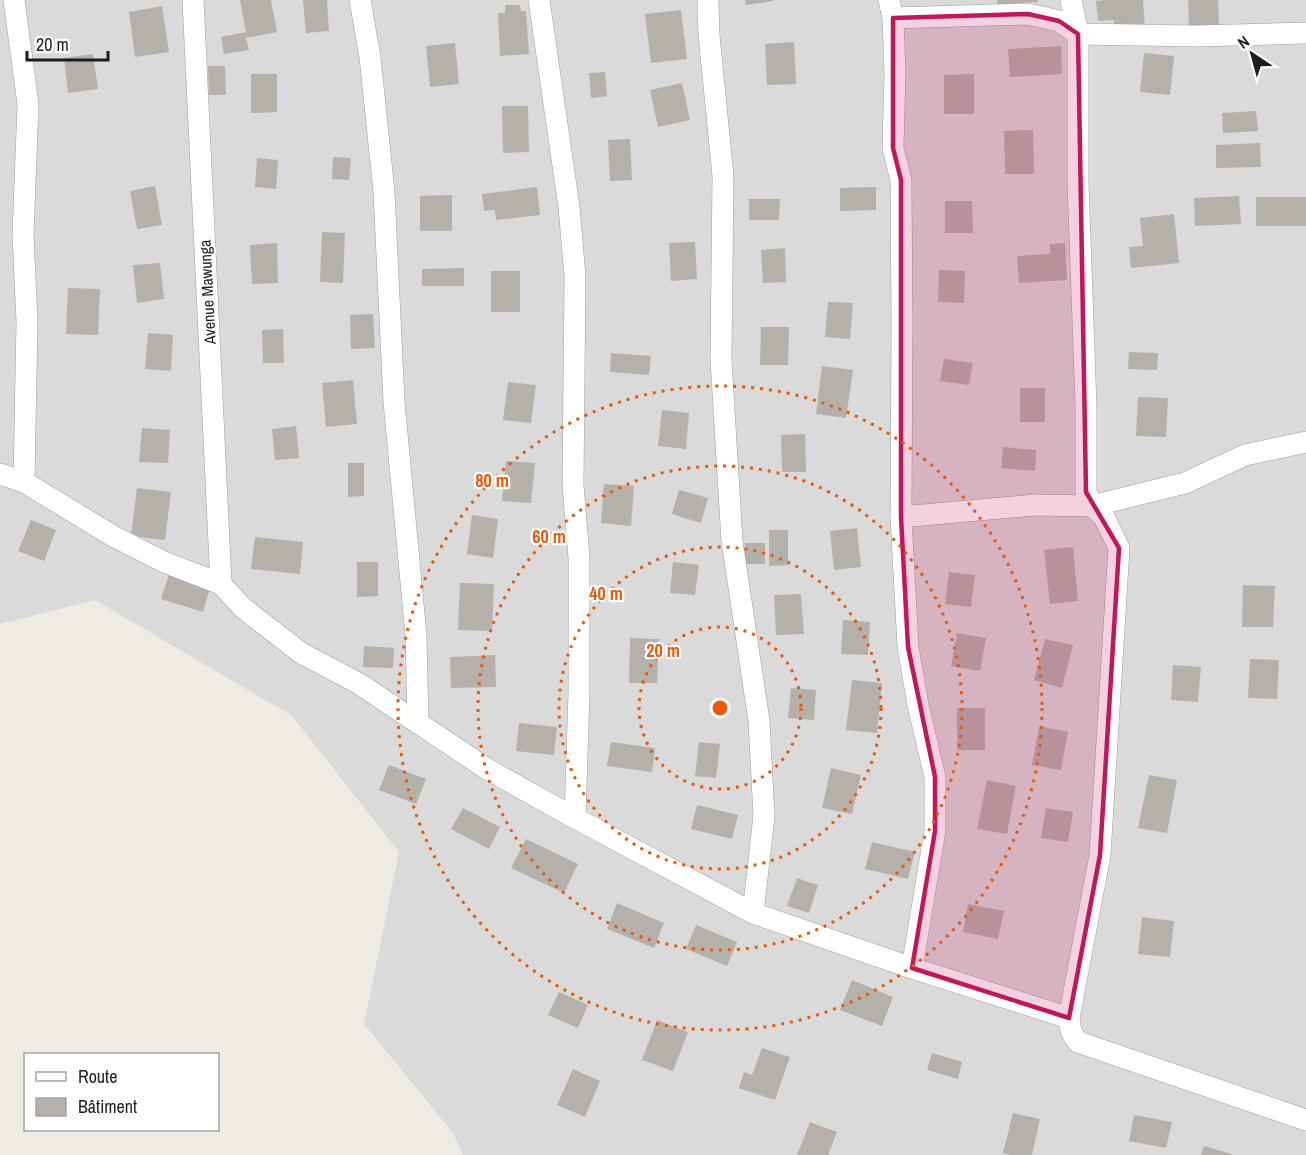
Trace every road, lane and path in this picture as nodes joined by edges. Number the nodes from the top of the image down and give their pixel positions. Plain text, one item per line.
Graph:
1 (14, 0) edge
2 (192, 0) edge
3 (360, 0) edge
4 (538, 0) edge
5 (708, 0) edge
6 (1071, 0) edge
7 (891, 9) edge
8 (1306, 33) edge
9 (1078, 34) junction
10 (1306, 442) edge
11 (0, 474) edge
12 (24, 482) junction
13 (1092, 506) junction
14 (901, 518) junction
15 (221, 584) junction
16 (418, 722) junction
17 (575, 818) junction
18 (753, 913) junction
19 (912, 968) junction
20 (1069, 1018) junction
21 (1306, 1120) edge

1 - 12 street
2 - 15 street, Avenue Mawunga
3 - 16 street
4 - 17 street
5 - 18 street
6 - 9 street
7 - 9 street
7 - 14 street
8 - 9 street
9 - 13 street
10 - 13 street
11 - 12 street
12 - 15 street
13 - 14 street
13 - 20 street
14 - 19 street
15 - 16 street
16 - 17 street
17 - 18 street
18 - 19 street
19 - 20 street
20 - 21 street

